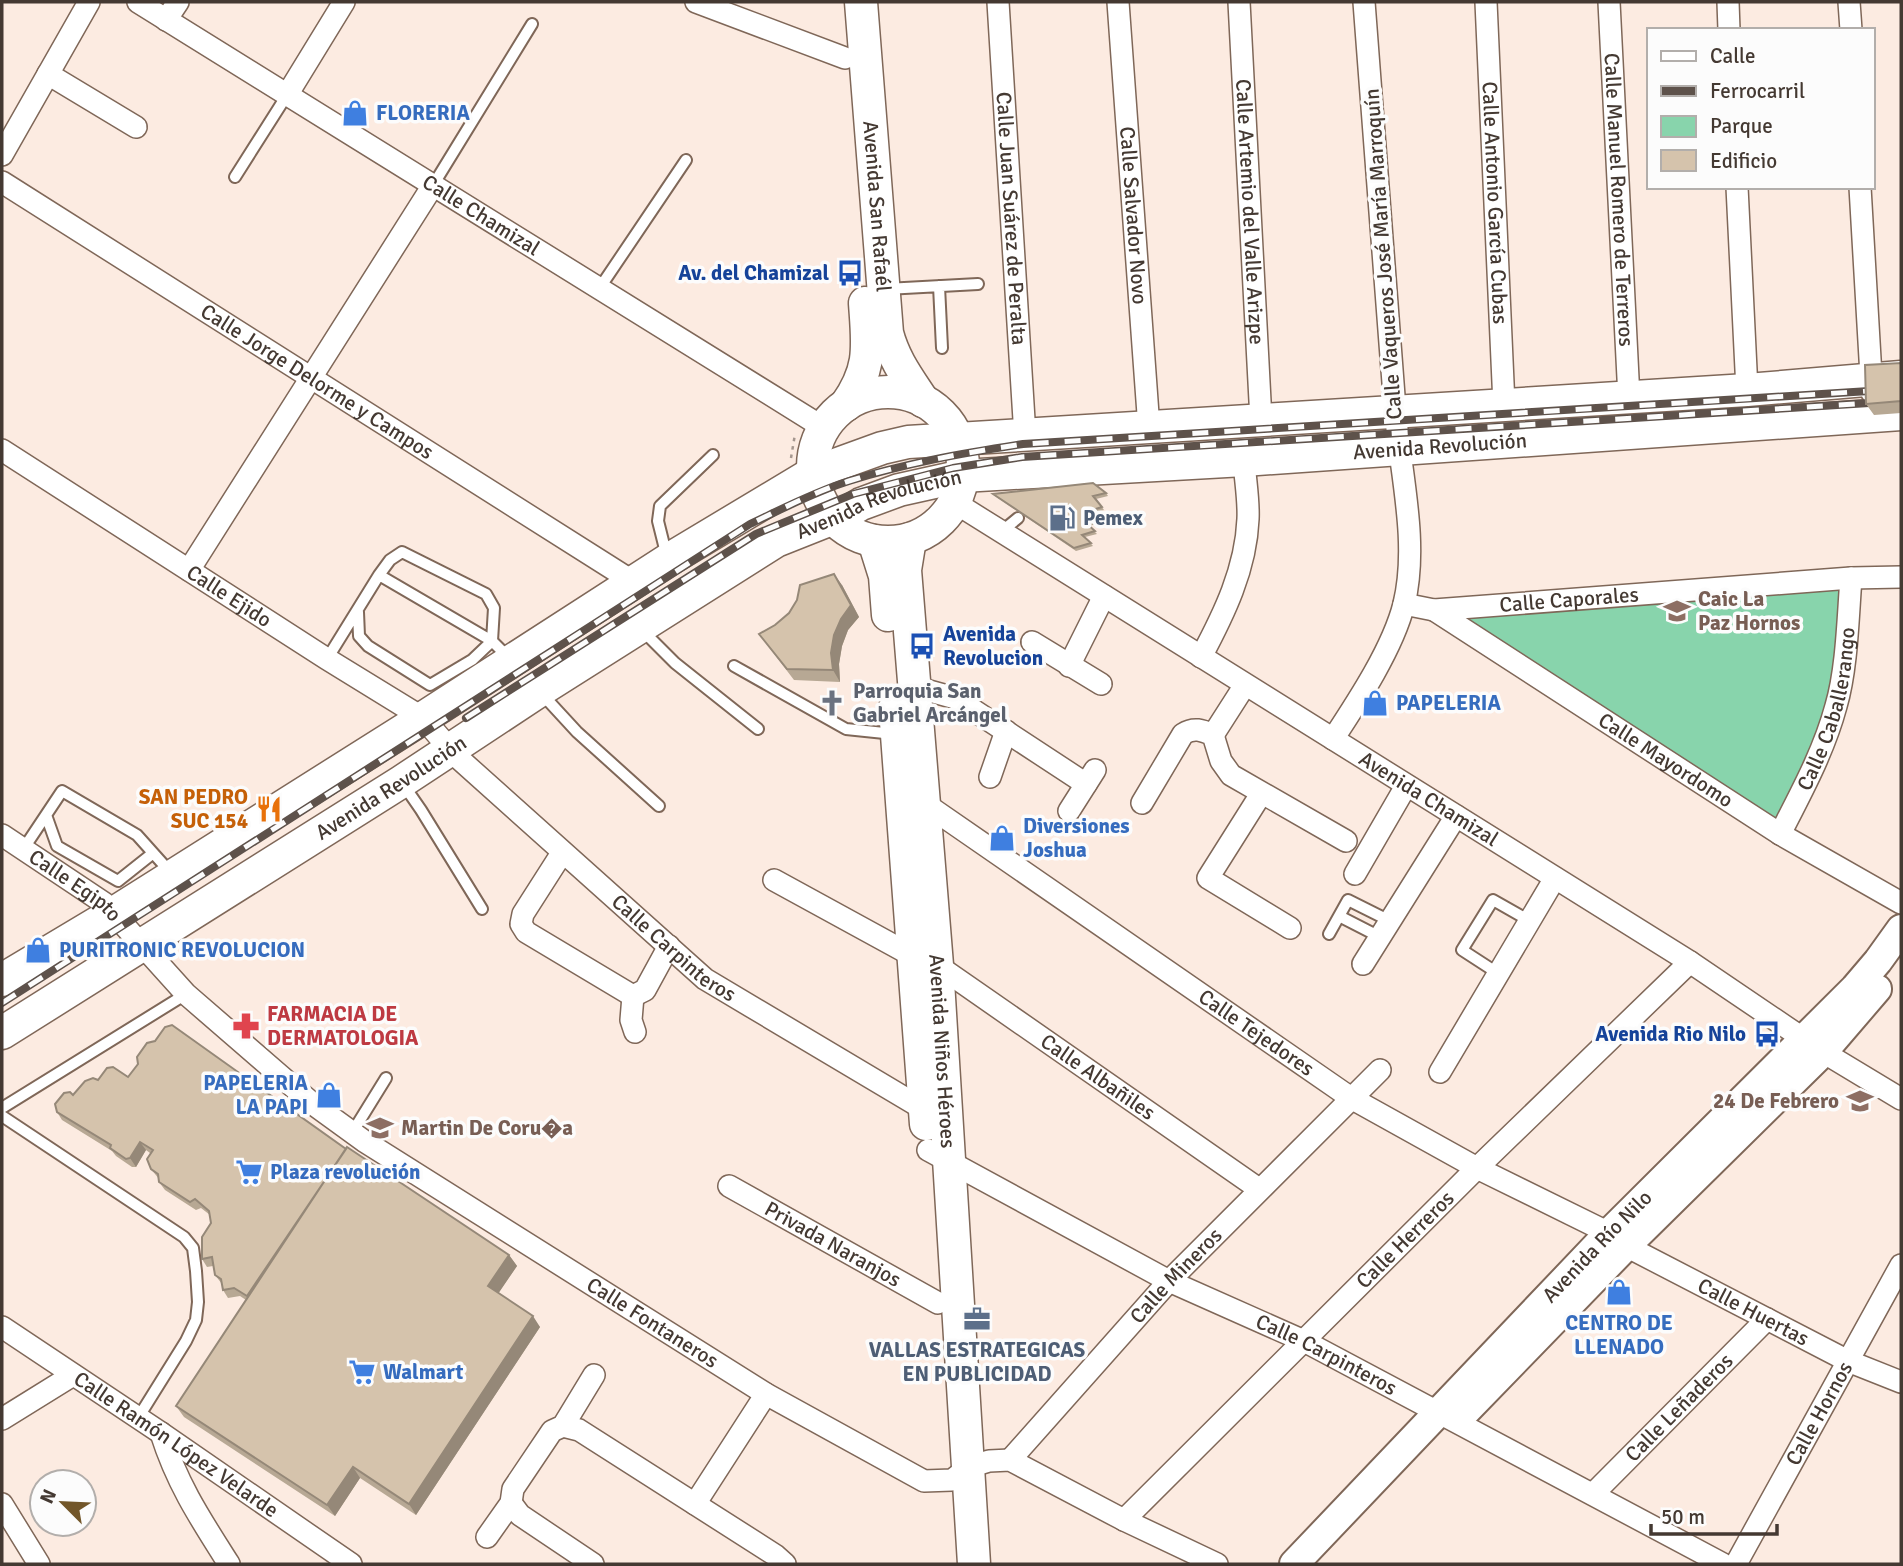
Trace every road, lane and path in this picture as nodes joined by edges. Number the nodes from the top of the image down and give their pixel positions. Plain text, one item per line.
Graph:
1 (89, 2) edge
2 (138, 2) edge
3 (345, 2) edge
4 (696, 2) edge
5 (841, 2) edge
6 (861, 2) edge
7 (998, 2) edge
8 (1118, 2) edge
9 (1239, 2) edge
10 (1364, 2) edge
11 (1486, 2) edge
12 (1609, 2) edge
13 (1728, 2) edge
14 (1849, 2) edge
15 (172, 11) edge
16 (532, 24) dead end
17 (1729, 28) edge
18 (1851, 28) edge
19 (845, 58) junction
20 (48, 74) junction
21 (287, 94) junction
22 (136, 127) dead end
23 (2, 155) edge
24 (686, 160) dead end
25 (235, 177) dead end
26 (2, 182) edge
27 (432, 187) junction
28 (1737, 189) edge
29 (1860, 189) edge
30 (978, 284) dead end
31 (939, 286) junction
32 (599, 289) junction
33 (883, 289) junction
34 (942, 348) dead end
35 (313, 378) junction
36 (1886, 378) edge
37 (1747, 390) junction
38 (1629, 398) junction
39 (923, 401) junction
40 (846, 405) junction
41 (1504, 405) junction
42 (1395, 412) junction
43 (1887, 415) edge
44 (1261, 421) junction
45 (824, 428) junction
46 (1149, 428) junction
47 (1025, 436) junction
48 (958, 440) junction
49 (1399, 449) junction
50 (2, 450) edge
51 (713, 455) dead end
52 (1244, 460) junction
53 (814, 473) junction
54 (958, 489) junction
55 (832, 517) junction
56 (1018, 518) edge
57 (1001, 532) junction
58 (910, 539) junction
59 (874, 541) junction
60 (668, 560) junction
61 (189, 570) junction
62 (379, 575) junction
63 (1901, 577) edge
64 (1851, 578) junction
65 (632, 581) junction
66 (1104, 596) junction
67 (1404, 604) junction
68 (1434, 610) junction
69 (358, 612) junction
70 (639, 628) junction
71 (1032, 642) dead end
72 (502, 651) junction
73 (1201, 657) junction
74 (327, 659) junction
75 (734, 666) dead end
76 (1069, 666) junction
77 (1101, 684) dead end
78 (1245, 685) junction
79 (915, 687) junction
80 (539, 691) junction
81 (424, 718) junction
82 (758, 729) dead end
83 (1006, 731) junction
84 (897, 734) junction
85 (1213, 735) junction
86 (1333, 740) junction
87 (449, 749) junction
88 (990, 777) dead end
89 (401, 782) junction
90 (1406, 786) junction
91 (1261, 794) junction
92 (924, 803) junction
93 (1142, 803) dead end
94 (659, 806) dead end
95 (1069, 811) dead end
96 (46, 815) junction
97 (1455, 816) junction
98 (1780, 834) junction
99 (2, 835) edge
100 (1346, 841) dead end
101 (24, 848) junction
102 (562, 853) junction
103 (162, 864) junction
104 (1355, 874) dead end
105 (1555, 878) junction
106 (774, 880) dead end
107 (1901, 903) edge
108 (482, 909) dead end
109 (114, 913) junction
110 (1339, 916) junction
111 (1530, 921) junction
112 (1290, 928) dead end
113 (1385, 929) junction
114 (1901, 929) edge
115 (1329, 934) dead end
116 (142, 946) junction
117 (669, 946) junction
118 (1901, 959) edge
119 (925, 960) junction
120 (1690, 962) junction
121 (1363, 964) dead end
122 (7, 971) edge
123 (1499, 974) junction
124 (186, 994) junction
125 (633, 996) junction
126 (635, 1032) dead end
127 (2, 1033) edge
128 (1814, 1045) junction
129 (1380, 1070) dead end
130 (1440, 1072) dead end
131 (386, 1077) dead end
132 (1351, 1098) junction
133 (1901, 1098) edge
134 (2, 1108) edge
135 (925, 1110) junction
136 (2, 1116) edge
137 (352, 1133) junction
138 (939, 1156) junction
139 (1477, 1168) junction
140 (729, 1186) dead end
141 (1259, 1189) junction
142 (1617, 1239) junction
143 (1901, 1265) edge
144 (1169, 1281) junction
145 (938, 1303) junction
146 (1767, 1319) junction
147 (2, 1327) edge
148 (1304, 1341) junction
149 (1848, 1361) junction
150 (73, 1375) junction
151 (594, 1375) dead end
152 (1901, 1382) edge
153 (766, 1394) junction
154 (1448, 1416) junction
155 (138, 1418) junction
156 (2, 1419) edge
157 (563, 1426) junction
158 (161, 1433) junction
159 (1010, 1460) junction
160 (960, 1474) junction
161 (1593, 1494) junction
162 (511, 1503) junction
163 (2, 1504) edge
164 (695, 1504) junction
165 (1124, 1520) junction
166 (487, 1537) dead end
167 (39, 1564) edge
168 (229, 1564) edge
169 (351, 1564) edge
170 (593, 1564) edge
171 (785, 1564) edge
172 (958, 1564) edge
173 (974, 1564) edge
174 (1217, 1564) edge
175 (1294, 1564) edge
176 (1318, 1564) edge
177 (1723, 1564) edge
178 (1736, 1564) edge

1 - 20 street
2 - 15 street, Calle Chamizal
3 - 21 street
4 - 19 street
5 - 19 main road, Avenida San Rafaél
6 - 33 main road, Avenida San Rafaél
7 - 47 street, Calle Juan Suárez de Peralta
8 - 46 street, Calle Salvador Novo
9 - 44 street, Calle Artemio del Valle Arizpe
10 - 42 street, Calle Vaqueros José María Marroquín
11 - 41 street, Calle Antonio García Cubas
12 - 38 street, Calle Manuel Romero de Terreros
13 - 17 street
14 - 18 street
15 - 21 street, Calle Chamizal
16 - 27 lane
19 - 40 main road, Avenida San Rafaél
20 - 22 street
20 - 23 street
21 - 25 lane
21 - 27 street, Calle Chamizal
24 - 32 lane
26 - 35 street, Calle Jorge Delorme y Campos
27 - 32 street, Calle Chamizal
27 - 35 street
28 - 37 street
29 - 36 street
30 - 31 lane
31 - 33 lane
31 - 34 lane
32 - 45 street, Calle Chamizal
33 - 39 main road, Avenida San Rafaél
35 - 61 street
35 - 65 street, Calle Jorge Delorme y Campos
36 - 37 main road, Avenida Revolución
36 - 43 street
37 - 38 main road, Avenida Revolución
38 - 41 main road, Avenida Revolución
39 - 40 main road
39 - 48 main road, Avenida San Rafaél
40 - 45 main road
41 - 42 main road, Avenida Revolución
42 - 44 main road, Avenida Revolución
42 - 49 street, Calle Vaqueros José María Marroquín
43 - 49 main road, Avenida Revolución
44 - 46 main road, Avenida Revolución
45 - 53 main road
46 - 47 main road, Avenida Revolución
47 - 48 main road, Avenida Revolución
48 - 53 main road, Avenida Revolución
48 - 54 main road
49 - 52 main road, Avenida Revolución
49 - 67 street, Calle Vaqueros José María Marroquín
50 - 61 street, Calle Ejido
51 - 60 lane
52 - 54 main road, Avenida Revolución
52 - 73 street
53 - 55 main road
53 - 60 main road, Avenida Revolución
54 - 55 main road, Avenida Revolución
54 - 57 street, Avenida Chamizal
54 - 58 main road
55 - 59 main road
55 - 70 main road, Avenida Revolución
56 - 57 lane
57 - 66 street, Avenida Chamizal
58 - 59 main road
58 - 79 main road, Avenida Niños Héroes
59 - 84 main road, Avenida Niños Héroes
60 - 65 main road, Avenida Revolución
61 - 74 street, Calle Ejido
62 - 69 lane
62 - 72 lane
62 - 72 lane
63 - 64 street, Calle Caporales
64 - 68 street, Calle Caporales
64 - 98 street, Calle Caballerango
65 - 72 main road, Avenida Revolución
66 - 73 street, Avenida Chamizal
66 - 76 street
67 - 68 street, Calle Caporales
67 - 86 street, Calle Vaqueros José María Marroquín
68 - 98 street, Calle Mayordomo
69 - 72 lane
69 - 74 lane
70 - 80 main road, Avenida Revolución
70 - 82 lane
71 - 76 street
72 - 81 main road, Avenida Revolución
73 - 78 street, Avenida Chamizal
74 - 81 street, Calle Ejido
75 - 84 lane
76 - 77 street
78 - 85 street
78 - 86 street, Avenida Chamizal
79 - 83 street
79 - 92 main road, Avenida Niños Héroes
80 - 87 main road, Avenida Revolución
80 - 94 lane
81 - 87 street, Calle Ejido
81 - 103 main road, Avenida Revolución
83 - 88 street
83 - 95 street
84 - 119 main road, Avenida Niños Héroes
85 - 91 street
85 - 93 street
86 - 90 street, Avenida Chamizal
87 - 89 main road, Avenida Revolución
87 - 102 street, Calle Carpinteros
89 - 108 lane
89 - 116 main road, Avenida Revolución
90 - 97 street, Avenida Chamizal
90 - 104 street
91 - 100 street
91 - 112 street
92 - 119 main road, Avenida Niños Héroes
92 - 132 street, Calle Tejedores
96 - 101 lane
96 - 103 lane
96 - 103 lane
97 - 105 street, Avenida Chamizal
97 - 113 street
98 - 107 street, Calle Mayordomo
99 - 101 street, Calle Egipto
101 - 109 street, Calle Egipto
102 - 117 street, Calle Carpinteros
102 - 125 street
103 - 109 main road, Avenida Revolución
105 - 111 street
105 - 120 street, Avenida Chamizal
106 - 119 street, Calle Albañiles
109 - 116 street, Calle Egipto
109 - 122 main road, Avenida Revolución
110 - 113 lane
110 - 113 lane
110 - 115 lane
111 - 123 street
111 - 123 lane
113 - 121 street
114 - 128 main road, Avenida Río Nilo
116 - 124 street, Calle Fontaneros
116 - 127 main road, Avenida Revolución
117 - 125 street
117 - 135 street, Calle Carpinteros
118 - 128 main road, Avenida Río Nilo
119 - 135 main road, Avenida Niños Héroes
119 - 138 main road, Avenida Niños Héroes
119 - 141 street, Calle Albañiles
120 - 128 street, Avenida Chamizal
120 - 139 street, Calle Herreros
123 - 130 street
124 - 134 lane
124 - 137 street, Calle Fontaneros
125 - 126 street
128 - 133 street, Avenida Chamizal
128 - 142 main road, Avenida Río Nilo
129 - 132 street, Calle Mineros
131 - 137 lane
132 - 139 street, Calle Tejedores
132 - 141 street, Calle Mineros
135 - 138 main road, Avenida Niños Héroes
136 - 155 lane
137 - 153 street, Calle Fontaneros
138 - 144 street, Calle Carpinteros
138 - 145 main road, Avenida Niños Héroes
138 - 160 main road, Avenida Niños Héroes
139 - 142 street, Calle Tejedores
139 - 148 street, Calle Herreros
140 - 145 street, Privada Naranjos
141 - 144 street, Calle Mineros
142 - 146 street, Calle Huertas
142 - 154 main road, Avenida Río Nilo
143 - 149 street, Calle Hornos
144 - 148 street, Calle Carpinteros
144 - 159 street, Calle Mineros
145 - 160 main road, Avenida Niños Héroes
146 - 149 street, Calle Huertas
146 - 161 street, Calle Leñaderos
147 - 150 street, Calle Ramón López Velarde
148 - 154 street, Calle Carpinteros
148 - 165 street, Calle Herreros
149 - 152 street, Calle Huertas
149 - 178 street, Calle Hornos
150 - 155 street, Calle Ramón López Velarde
150 - 156 street
151 - 157 street
153 - 160 street, Calle Fontaneros
153 - 164 street
154 - 161 street, Calle Carpinteros
154 - 175 main road, Avenida Río Nilo
154 - 176 main road, Avenida Río Nilo
155 - 158 street, Calle Ramón López Velarde
157 - 162 street
157 - 164 street
158 - 168 street
158 - 169 street, Calle Ramón López Velarde
159 - 160 street, Calle Fontaneros
159 - 165 street
160 - 172 main road, Avenida Niños Héroes
160 - 173 main road, Avenida Niños Héroes
161 - 177 street, Calle Carpinteros
162 - 166 street
162 - 170 street
163 - 167 street
164 - 171 street
165 - 174 street

